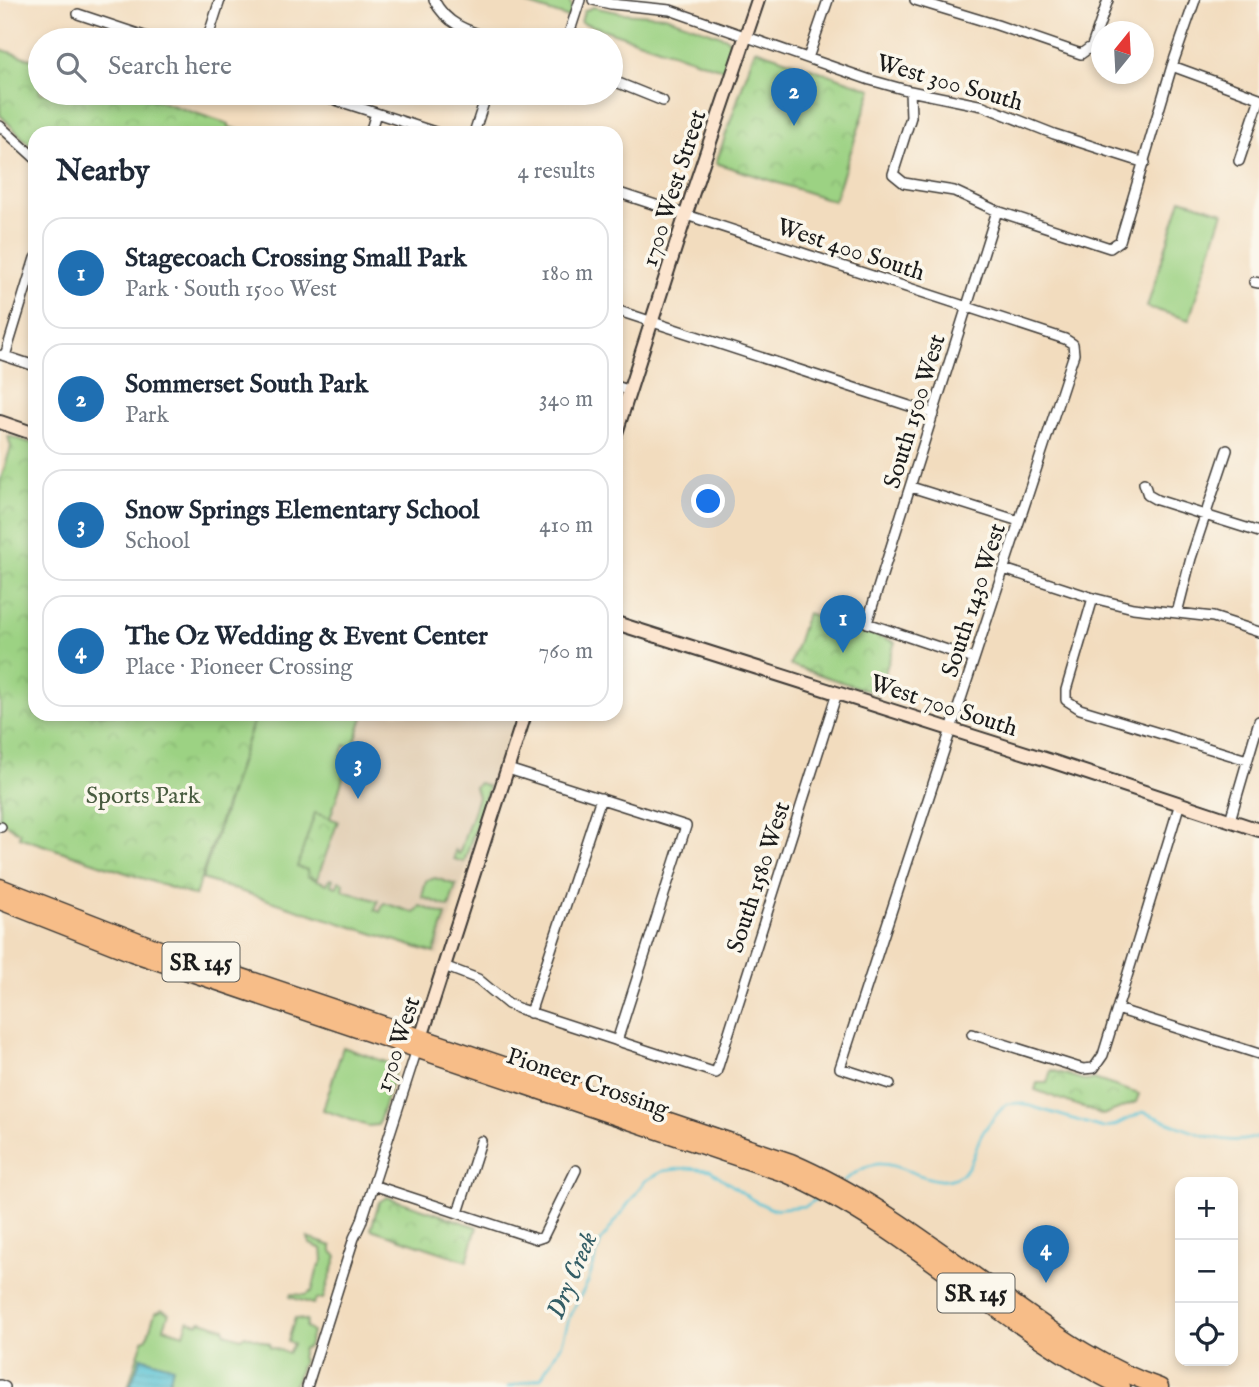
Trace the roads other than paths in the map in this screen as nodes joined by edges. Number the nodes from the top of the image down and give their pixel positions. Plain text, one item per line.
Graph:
1 (220, 0) edge
2 (434, 0) edge
3 (580, 0) edge
4 (593, 0) edge
5 (674, 0) edge
6 (758, 0) edge
7 (828, 0) edge
8 (916, 0) edge
9 (1108, 0) edge
10 (1195, 0) edge
11 (670, 10) junction
12 (78, 14) dead end
13 (120, 28) edge
14 (211, 28) edge
15 (466, 28) edge
16 (571, 28) edge
17 (745, 36) junction
18 (808, 58) junction
19 (1172, 66) junction
20 (623, 85) edge
21 (910, 91) junction
22 (1259, 100) edge
23 (663, 101) dead end
24 (351, 105) edge
25 (483, 105) edge
26 (376, 113) junction
27 (0, 126) edge
28 (372, 126) edge
29 (416, 126) edge
30 (476, 126) edge
31 (28, 152) edge
32 (1239, 161) dead end
33 (1145, 163) junction
34 (623, 194) edge
35 (997, 211) junction
36 (686, 216) junction
37 (28, 279) edge
38 (966, 307) junction
39 (623, 312) edge
40 (652, 322) junction
41 (1073, 344) joint
42 (3, 355) edge
43 (28, 364) edge
44 (623, 388) edge
45 (630, 391) junction
46 (623, 412) edge
47 (934, 414) junction
48 (0, 422) edge
49 (28, 431) edge
50 (1227, 450) dead end
51 (1144, 483) dead end
52 (911, 487) junction
53 (1205, 516) junction
54 (1019, 522) junction
55 (1259, 533) edge
56 (1004, 569) junction
57 (1093, 598) junction
58 (1177, 613) junction
59 (623, 625) edge
60 (1259, 632) edge
61 (974, 659) junction
62 (837, 693) junction
63 (523, 721) edge
64 (1259, 721) edge
65 (950, 730) junction
66 (1247, 760) junction
67 (508, 769) junction
68 (601, 799) junction
69 (1180, 803) junction
70 (1230, 820) junction
71 (1259, 830) edge
72 (0, 887) edge
73 (0, 901) edge
74 (444, 966) junction
75 (1117, 1009) junction
76 (530, 1013) junction
77 (972, 1034) dead end
78 (617, 1041) junction
79 (420, 1043) junction
80 (1259, 1054) edge
81 (890, 1084) dead end
82 (481, 1141) dead end
83 (576, 1170) dead end
84 (373, 1185) junction
85 (832, 1188) junction
86 (458, 1213) junction
87 (307, 1387) edge
88 (1122, 1387) edge
89 (1160, 1387) edge

1 - 14 street
2 - 15 street
3 - 16 street
4 - 11 street, West 300 South
5 - 11 street
6 - 17 street
7 - 18 street
8 - 9 street
10 - 19 street
11 - 17 street, West 300 South
12 - 13 street
17 - 18 street, West 300 South
17 - 36 street, 1700 West Street
18 - 21 street, West 300 South
19 - 22 street
19 - 33 street
20 - 23 street
21 - 33 street, West 300 South
21 - 35 street
22 - 32 street
24 - 26 street
25 - 30 street
26 - 28 street
26 - 29 street
27 - 31 street
33 - 35 street
34 - 36 street, West 400 South
35 - 38 street, South 1500 West
36 - 38 street, West 400 South
36 - 40 street, 1700 West Street
37 - 42 street
38 - 41 street, West 400 South
38 - 47 street, South 1500 West
39 - 40 street
40 - 45 street, 1700 West Street
40 - 47 street
41 - 54 street, South 1430 West
42 - 43 street
44 - 45 street
45 - 46 street, 1700 West Street
47 - 52 street, South 1500 West
48 - 49 street
50 - 53 street
51 - 53 street
52 - 54 street
52 - 61 street, South 1500 West
53 - 55 street
53 - 58 street
54 - 56 street, South 1430 West
56 - 57 street
56 - 61 street, South 1430 West
57 - 58 street
57 - 66 street
58 - 60 street
59 - 62 street, West 700 South
61 - 65 street, South 1430 West
62 - 65 street, West 700 South
62 - 78 street, South 1580 West
63 - 67 street, 1700 West
64 - 66 street
65 - 69 street, West 700 South
65 - 81 street, South 1430 West
66 - 70 street
67 - 68 street
67 - 74 street, 1700 West
68 - 76 street
68 - 78 street
69 - 70 street, West 700 South
69 - 75 street
70 - 71 street, West 700 South
72 - 79 highway, SR 145
73 - 79 highway, Pioneer Crossing / SR 145
74 - 76 street
74 - 79 street, 1700 West
75 - 77 street
75 - 80 street
76 - 78 street
79 - 84 street, 1700 West
79 - 85 highway, Pioneer Crossing / SR 145
82 - 86 street
83 - 86 street
84 - 86 street
84 - 87 street, 1700 West
85 - 88 highway, Pioneer Crossing / SR 145
85 - 89 highway, Pioneer Crossing / SR 145

